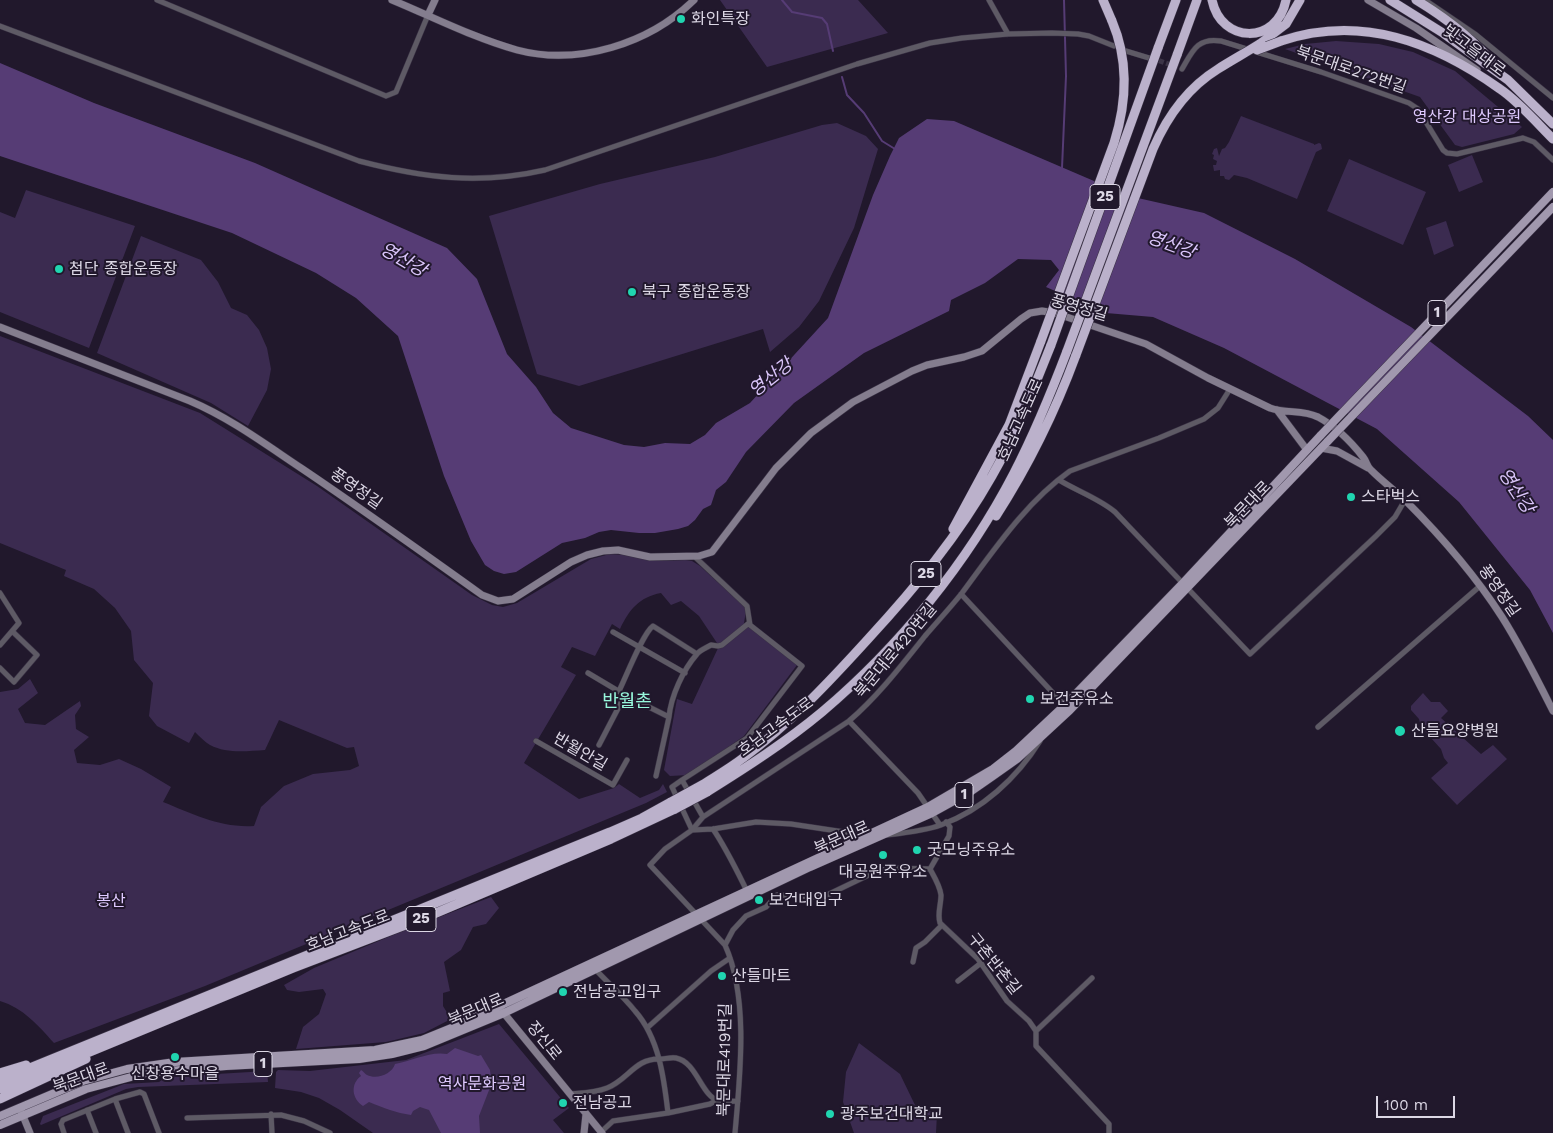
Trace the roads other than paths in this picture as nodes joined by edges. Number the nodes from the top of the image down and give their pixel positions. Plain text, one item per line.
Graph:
1 (156, 0) edge
2 (392, 0) edge
3 (435, 0) edge
4 (694, 0) edge
5 (989, 0) edge
6 (1103, 0) edge
7 (1176, 0) edge
8 (1197, 0) edge
9 (1212, 0) edge
10 (1286, 0) edge
11 (1300, 0) edge
12 (1368, 0) edge
13 (1390, 0) edge
14 (1416, 0) edge
15 (1425, 0) edge
16 (428, 15) junction
17 (0, 26) edge
18 (1008, 34) junction
19 (1114, 46) dead end
20 (1126, 51) dead end
21 (1245, 54) junction
22 (1149, 58) tunnel mouth
23 (1182, 68) dead end
24 (1508, 80) junction
25 (1501, 90) junction
26 (1553, 98) edge
27 (1553, 124) edge
28 (1553, 139) edge
29 (1553, 160) edge
30 (1553, 192) edge
31 (1553, 206) edge
32 (0, 327) edge
33 (1230, 389) junction
34 (1277, 410) junction
35 (1322, 448) junction
36 (1307, 450) junction
37 (1368, 468) junction
38 (1059, 480) junction
39 (1404, 500) junction
40 (694, 556) junction
41 (1185, 585) junction
42 (1480, 586) junction
43 (0, 593) edge
44 (961, 594) junction
45 (748, 623) junction
46 (12, 631) junction
47 (613, 632) dead end
48 (897, 641) junction
49 (0, 645) edge
50 (640, 646) junction
51 (697, 654) junction
52 (0, 668) edge
53 (588, 673) dead end
54 (684, 673) junction
55 (619, 691) junction
56 (625, 695) junction
57 (1067, 708) junction
58 (1553, 711) edge
59 (669, 717) junction
60 (849, 721) junction
61 (1318, 727) dead end
62 (1042, 736) junction
63 (536, 741) dead end
64 (599, 745) dead end
65 (742, 759) junction
66 (627, 760) dead end
67 (656, 776) dead end
68 (682, 780) junction
69 (705, 788) junction
70 (673, 806) junction
71 (930, 810) junction
72 (703, 817) junction
73 (946, 822) junction
74 (940, 825) junction
75 (713, 829) junction
76 (692, 830) junction
77 (868, 834) junction
78 (878, 837) junction
79 (930, 869) junction
80 (747, 891) junction
81 (698, 917) junction
82 (942, 925) junction
83 (725, 945) junction
84 (730, 958) junction
85 (913, 962) dead end
86 (981, 963) junction
87 (595, 969) junction
88 (1092, 978) dead end
89 (958, 981) dead end
90 (498, 1006) junction
91 (504, 1014) junction
92 (647, 1028) junction
93 (1036, 1031) junction
94 (111, 1044) junction
95 (51, 1059) junction
96 (660, 1059) junction
97 (0, 1073) edge
98 (0, 1080) edge
99 (0, 1089) edge
100 (568, 1094) junction
101 (0, 1099) edge
102 (115, 1099) junction
103 (717, 1100) junction
104 (738, 1101) junction
105 (20, 1108) junction
106 (87, 1110) junction
107 (668, 1113) junction
108 (271, 1114) junction
109 (586, 1114) junction
110 (0, 1116) edge
111 (23, 1116) junction
112 (187, 1118) dead end
113 (0, 1125) edge
114 (30, 1133) edge
115 (64, 1133) edge
116 (96, 1133) edge
117 (128, 1133) edge
118 (159, 1133) edge
119 (272, 1133) edge
120 (330, 1133) edge
121 (584, 1133) edge
122 (600, 1133) edge
123 (735, 1133) edge
124 (1109, 1133) edge

1 - 16 street
2 - 16 street
3 - 16 street
4 - 16 street
5 - 18 street
6 - 65 highway, bridge
7 - 65 highway, 호남고속도로 / 25, bridge
8 - 48 highway, 호남고속도로 / 25, bridge
9 - 10 highway
11 - 21 highway, bridge
12 - 25 street, 빛고을대로
13 - 24 highway, 빛고을대로
14 - 24 highway
15 - 26 street
17 - 18 street
18 - 19 street
20 - 22 street
21 - 25 highway, bridge
21 - 48 highway, bridge
23 - 29 street, 북문대로272번길
24 - 27 highway, 빛고을대로
25 - 28 highway, 빛고을대로
30 - 36 main road, 북문대로 / 1, bridge
31 - 35 main road, 북문대로 / 1, bridge
32 - 40 street, 풍영정길
33 - 34 street, 풍영정길
33 - 38 street, 북문대로420번길
33 - 40 street, 풍영정길
34 - 36 street
34 - 37 street, 풍영정길
35 - 37 street
35 - 41 main road, 북문대로 / 1
36 - 41 main road, 북문대로 / 1
37 - 39 street, 풍영정길
38 - 41 street
38 - 44 street, 북문대로420번길
39 - 41 street
39 - 42 street, 풍영정길
40 - 45 street
41 - 57 main road, 북문대로 / 1
42 - 58 street, 풍영정길
42 - 61 street
43 - 46 street
44 - 57 street
44 - 60 street, 북문대로420번길
45 - 51 street
45 - 68 street
46 - 49 street
46 - 52 street
47 - 50 street
48 - 69 highway, 호남고속도로 / 25
50 - 51 street
50 - 54 street
50 - 55 street
51 - 54 street
53 - 55 street
54 - 59 street
55 - 56 street
56 - 59 street
56 - 64 street, 반월안길
57 - 62 main road, 북문대로 / 1
57 - 71 main road, 북문대로 / 1
59 - 67 street
60 - 71 street
60 - 72 street, 북문대로420번길
62 - 71 main road, 북문대로 / 1
62 - 73 street
63 - 66 street, 반월안길
65 - 69 highway, 호남고속도로 / 25
68 - 72 street
68 - 76 street
69 - 70 highway, 호남고속도로 / 25, bridge
70 - 94 highway, 호남고속도로 / 25
70 - 95 highway, 호남고속도로 / 25
71 - 74 street
71 - 77 main road, 북문대로 / 1
71 - 78 main road, 북문대로 / 1
72 - 76 street, 북문대로420번길
73 - 74 street
73 - 79 street
74 - 78 street
75 - 76 street, 북문대로
75 - 77 street, 북문대로
75 - 80 street
76 - 81 street, 북문대로420번길
77 - 80 main road, 북문대로 / 1
78 - 81 main road, 북문대로 / 1
79 - 82 street
79 - 83 street
80 - 81 main road, 북문대로 / 1
81 - 83 street, 북문대로419번길
81 - 87 main road, 북문대로 / 1
81 - 90 main road, 북문대로 / 1
82 - 85 street
82 - 86 street, 구촌반촌길
83 - 84 street, 북문대로419번길
84 - 92 street
84 - 104 street, 북문대로419번길
86 - 89 street
86 - 93 street, 구촌반촌길
87 - 91 main road, 북문대로 / 1
87 - 92 street
88 - 93 street
90 - 91 street, 장신로
90 - 105 main road, 북문대로 / 1
91 - 100 street, 장신로
91 - 111 main road, 북문대로 / 1
92 - 96 street
93 - 124 street
94 - 99 highway, 호남고속도로 / 25
94 - 101 highway
95 - 97 highway
95 - 98 highway, 호남고속도로 / 25
96 - 100 street
96 - 103 street
96 - 107 street
100 - 109 street, 장신로
102 - 106 street
102 - 117 street
102 - 118 street
103 - 104 street
103 - 107 street
104 - 123 street, 북문대로419번길
105 - 110 main road, 북문대로 / 1
105 - 111 street
106 - 115 street
106 - 116 street
107 - 122 street
108 - 112 street
108 - 119 street
108 - 120 street
109 - 121 street
109 - 122 street, 장신로
111 - 113 main road, 북문대로 / 1
111 - 114 street

